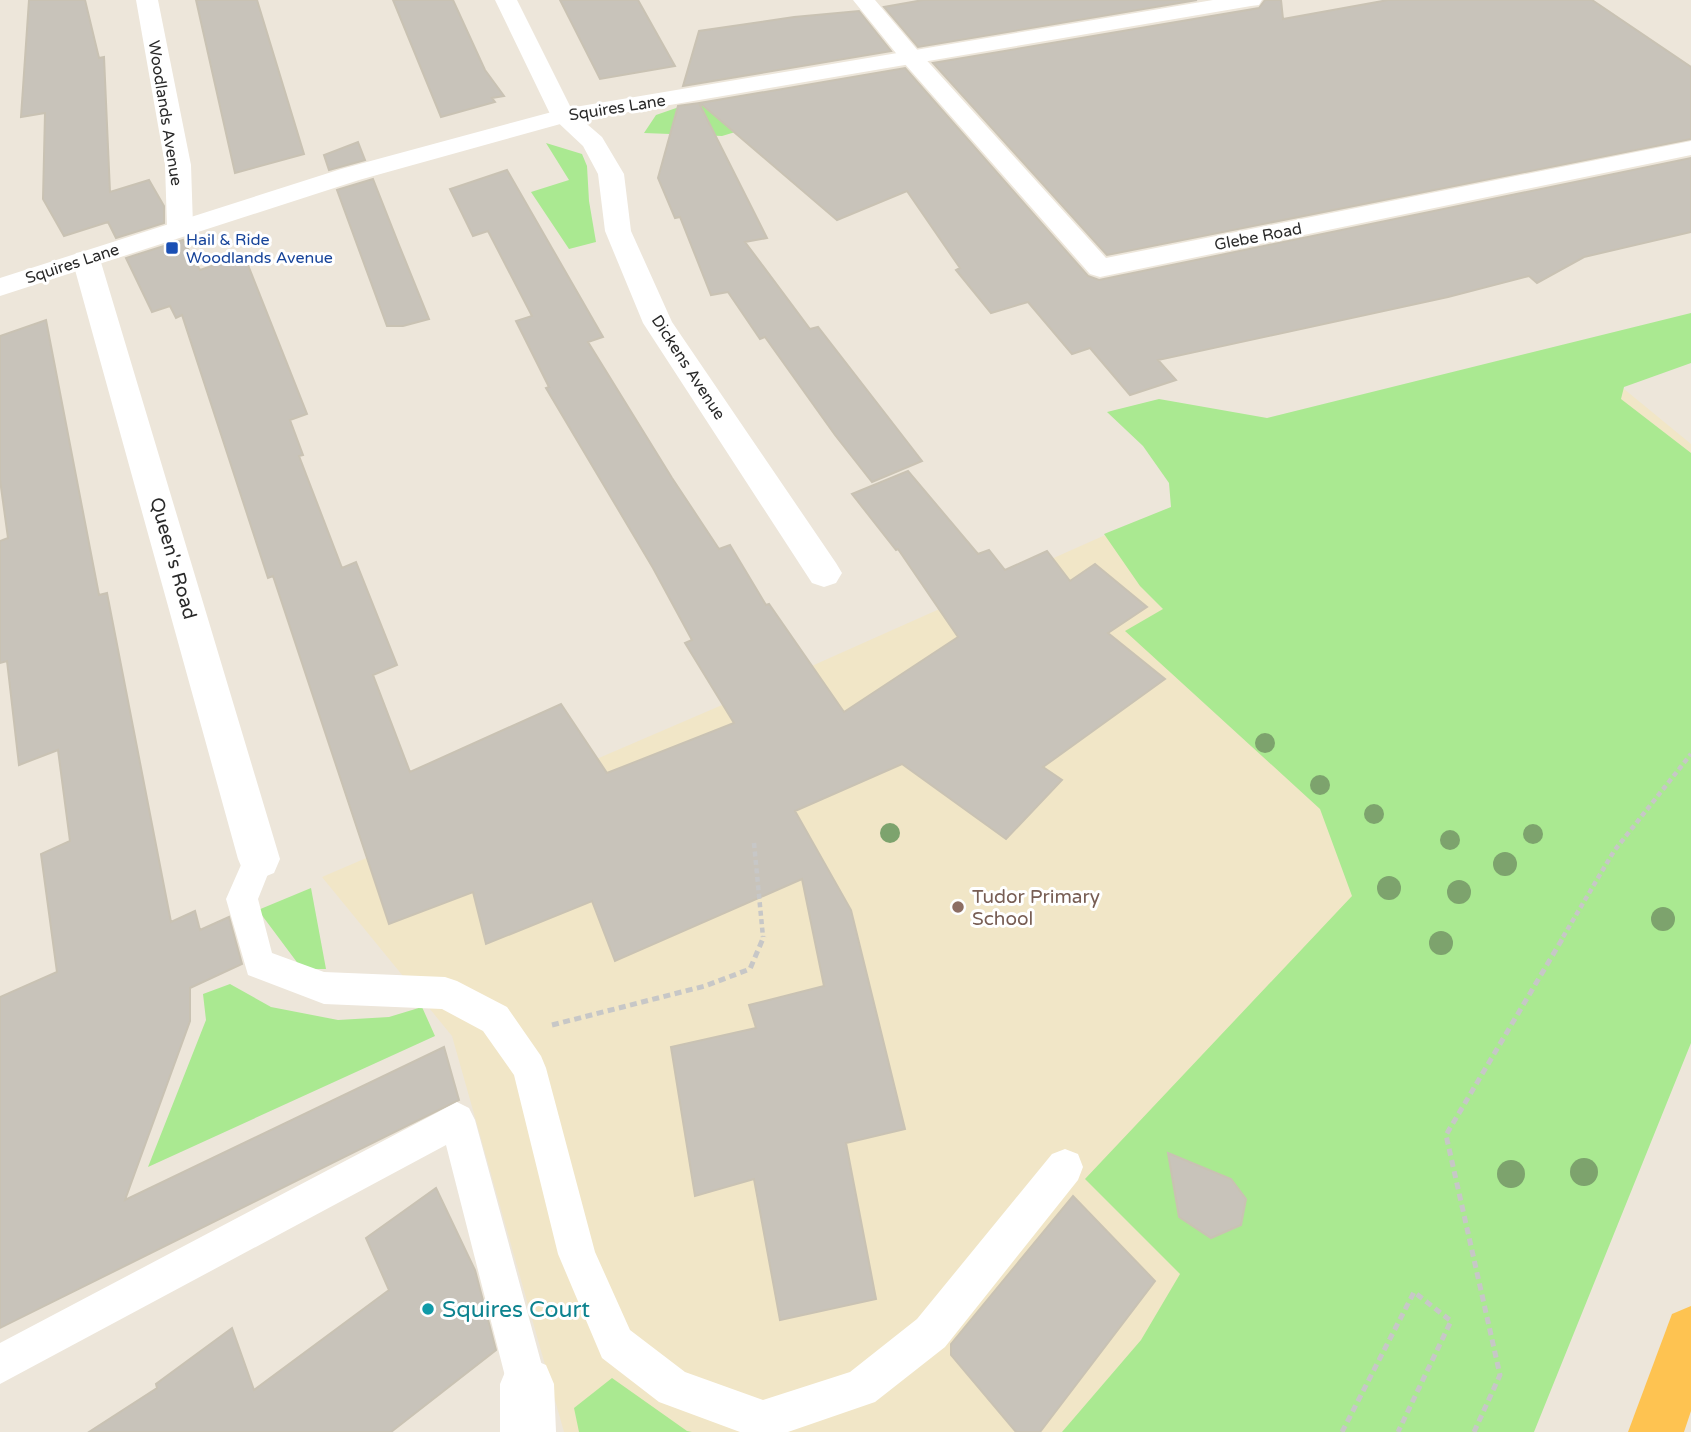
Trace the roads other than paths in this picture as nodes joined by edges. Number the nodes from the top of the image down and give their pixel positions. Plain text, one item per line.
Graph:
1 (147, 0) edge
2 (506, 0) edge
3 (864, 0) edge
4 (1251, 0) edge
5 (912, 58) junction
6 (563, 116) junction
7 (1691, 148) edge
8 (180, 226) junction
9 (86, 259) junction
10 (0, 287) edge
11 (824, 573) dead end
12 (259, 859) joint
13 (1065, 1167) dead end
14 (1691, 1333) edge
15 (0, 1364) edge
16 (527, 1408) edge
17 (1656, 1432) edge

1 - 8 street, Woodlands Avenue
2 - 6 street
3 - 5 street
4 - 5 street, Squires Lane
5 - 6 street, Squires Lane
5 - 7 street, Glebe Road
6 - 8 street, Squires Lane
6 - 11 street, Dickens Avenue
8 - 9 street, Squires Lane
9 - 10 street, Squires Lane
9 - 12 street, Queen's Road
12 - 13 lane
14 - 17 highway
15 - 16 lane

